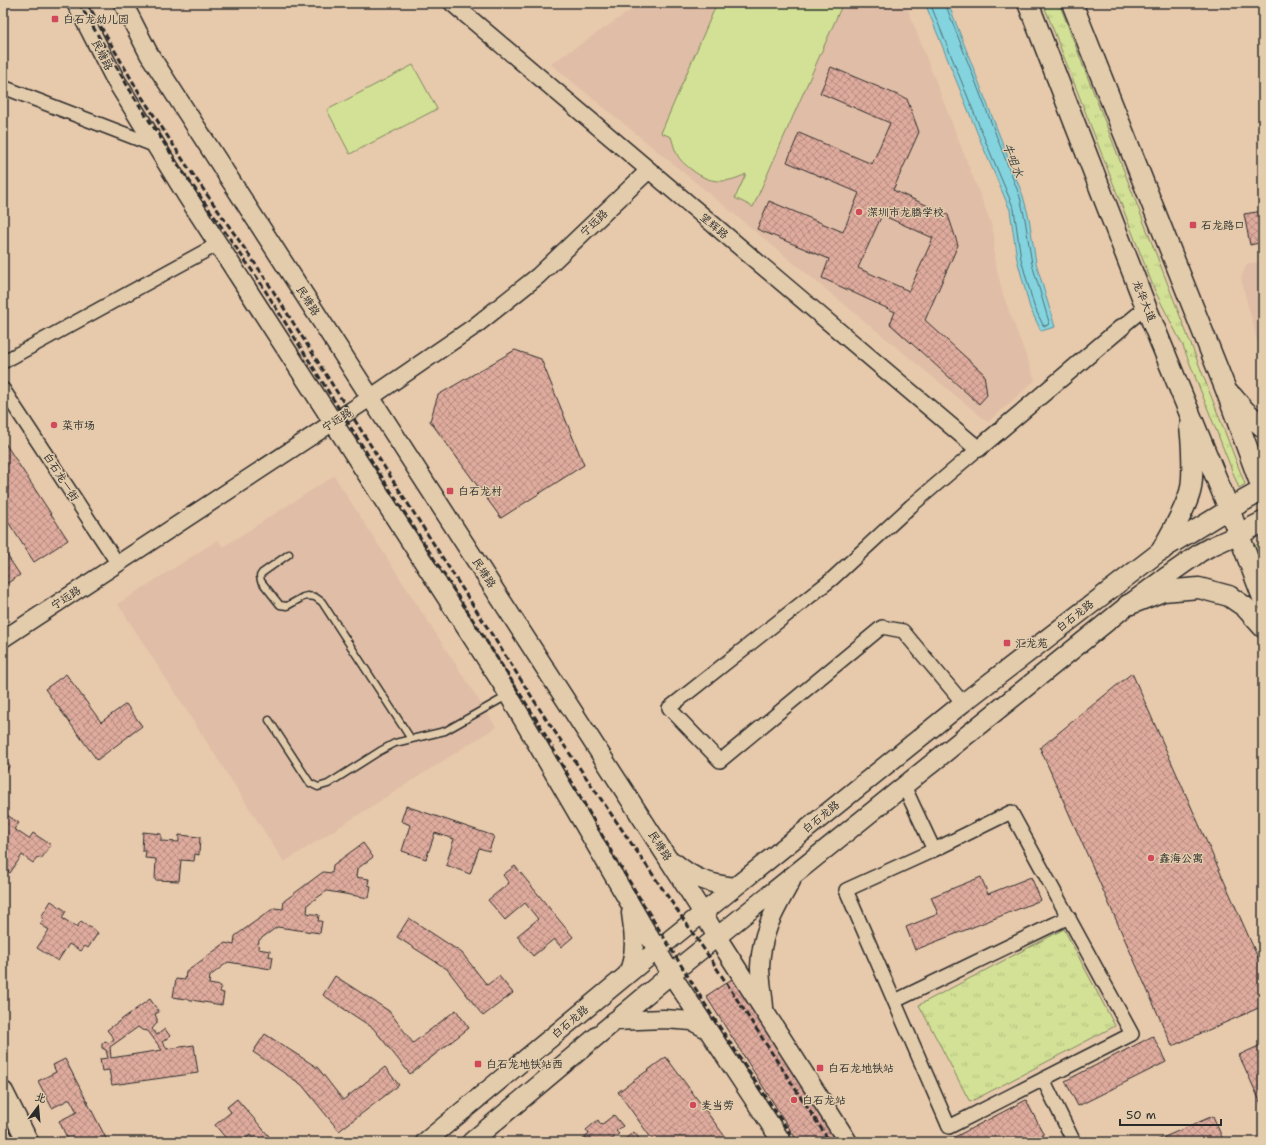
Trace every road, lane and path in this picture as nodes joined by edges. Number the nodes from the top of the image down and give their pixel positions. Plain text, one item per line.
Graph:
1 (76, 3) edge
2 (123, 3) edge
3 (452, 3) edge
4 (1028, 3) edge
5 (1072, 3) edge
6 (3, 87) edge
7 (156, 146) junction
8 (648, 171) junction
9 (218, 244) junction
10 (1146, 307) junction
11 (1122, 327) joint
12 (3, 362) edge
13 (3, 389) edge
14 (1226, 390) junction
15 (1183, 396) junction
16 (370, 398) junction
17 (333, 422) junction
18 (1263, 427) edge
19 (978, 449) junction
20 (1263, 490) edge
21 (1229, 508) junction
22 (1263, 522) edge
23 (1239, 534) junction
24 (1162, 550) junction
25 (289, 554) dead end
26 (118, 564) junction
27 (1263, 598) edge
28 (1128, 605) junction
29 (1263, 627) edge
30 (3, 639) edge
31 (508, 695) junction
32 (963, 703) junction
33 (269, 720) dead end
34 (411, 739) junction
35 (904, 786) junction
36 (934, 850) junction
37 (666, 855) junction
38 (796, 873) junction
39 (735, 887) junction
40 (629, 902) junction
41 (703, 913) junction
42 (1068, 917) junction
43 (717, 937) junction
44 (657, 950) junction
45 (671, 974) junction
46 (627, 976) junction
47 (895, 1002) junction
48 (764, 1012) junction
49 (614, 1021) junction
50 (707, 1029) junction
51 (1043, 1079) junction
52 (3, 1092) edge
53 (28, 1142) edge
54 (425, 1142) edge
55 (471, 1142) edge
56 (782, 1142) edge
57 (848, 1142) edge
58 (1074, 1142) edge

1 - 7 main road, 民塘路
2 - 16 main road, 民塘路
3 - 8 street, 望辉路
4 - 10 main road, 龙华大道
5 - 14 main road
6 - 7 street
7 - 9 main road, 民塘路
8 - 16 street, 宁远路
8 - 19 street, 望辉路
9 - 12 street
9 - 17 main road, 民塘路
10 - 11 street
10 - 15 main road, 龙华大道
11 - 19 street
13 - 26 street, 白石龙一街
14 - 18 main road
14 - 20 main road
15 - 21 main road, 龙华大道
15 - 24 main road
16 - 17 street, 宁远路
16 - 37 main road, 民塘路
17 - 26 street, 宁远路
17 - 31 main road, 民塘路
19 - 32 street
20 - 21 main road
21 - 23 main road, 龙华大道
21 - 24 main road, 白石龙路
22 - 23 main road
23 - 27 main road, 龙华大道
23 - 28 main road
24 - 32 main road, 白石龙路
25 - 34 lane
26 - 30 street, 宁远路
28 - 29 main road
28 - 35 main road
31 - 34 lane
31 - 40 main road, 民塘路
32 - 39 main road, 白石龙路
33 - 34 lane
35 - 36 street
35 - 38 main road
36 - 42 street
36 - 47 street
37 - 39 main road
37 - 41 main road, 民塘路
38 - 43 main road
38 - 48 main road
39 - 41 main road, 白石龙路
40 - 44 main road, 民塘路
40 - 46 main road
41 - 43 main road, 民塘路
41 - 44 main road, 白石龙路
42 - 47 street
42 - 51 street
43 - 45 main road
43 - 48 main road, 民塘路
44 - 45 main road, 民塘路
44 - 46 main road, 白石龙路
45 - 49 main road
45 - 50 main road, 民塘路
46 - 54 main road, 白石龙路
47 - 51 street
48 - 57 main road, 民塘路
49 - 50 main road
49 - 55 main road
50 - 56 main road, 民塘路
51 - 58 street
52 - 53 main road

